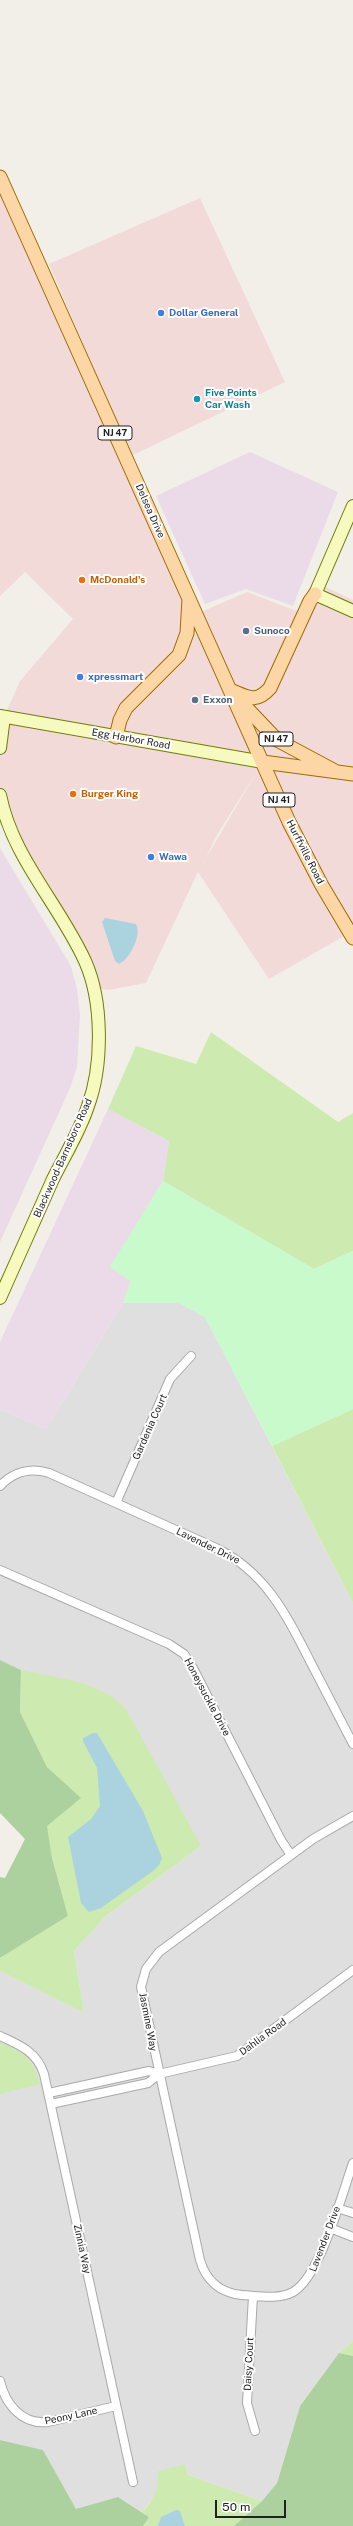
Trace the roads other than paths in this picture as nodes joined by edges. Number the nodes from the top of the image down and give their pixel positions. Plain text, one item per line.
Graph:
1 (0, 177) edge
2 (353, 506) edge
3 (315, 594) junction
4 (189, 598) junction
5 (353, 611) edge
6 (230, 690) junction
7 (2, 717) edge
8 (116, 737) junction
9 (0, 748) edge
10 (263, 762) junction
11 (335, 771) junction
12 (353, 774) edge
13 (0, 795) edge
14 (353, 938) edge
15 (0, 1298) edge
16 (191, 1356) dead end
17 (0, 1486) edge
18 (116, 1503) junction
19 (0, 1570) edge
20 (353, 1725) edge
21 (345, 1729) junction
22 (353, 1744) edge
23 (353, 1816) edge
24 (291, 1855) junction
25 (353, 1970) edge
26 (0, 2036) edge
27 (159, 2074) junction
28 (49, 2093) junction
29 (51, 2104) junction
30 (353, 2164) edge
31 (337, 2208) junction
32 (353, 2214) edge
33 (330, 2228) junction
34 (353, 2236) edge
35 (253, 2296) junction
36 (0, 2381) edge
37 (116, 2406) junction
38 (255, 2431) dead end
39 (133, 2482) dead end

1 - 4 main road, Delsea Drive / NJ 47
2 - 3 main road
3 - 5 main road
3 - 6 main road
4 - 6 main road, Delsea Drive / NJ 47
4 - 8 main road
6 - 10 main road, Delsea Drive / NJ 47
6 - 11 main road, NJ 47
7 - 8 main road, Egg Harbor Road
7 - 9 main road
8 - 10 main road, Egg Harbor Road
10 - 11 main road, NJ 47
10 - 14 main road, Hurffville Road / NJ 41
11 - 12 main road, NJ 47
13 - 15 main road, Blackwood-Barnsboro Road
16 - 18 street, Gardenia Court
17 - 18 street, Lavender Drive
18 - 21 street, Lavender Drive
19 - 24 street, Honeysuckle Drive
20 - 21 street
21 - 22 street, Lavender Drive
23 - 24 street, Jasmine Way
24 - 27 street, Jasmine Way
25 - 27 street, Dahlia Road
26 - 28 street, Zinnia Way
27 - 28 street, Dahlia Road
27 - 29 street, Dahlia Road
27 - 35 street, Jasmine Way
28 - 29 street, Zinnia Way
29 - 37 street, Zinnia Way
30 - 31 street, Lavender Drive
31 - 32 street
31 - 33 street, Lavender Drive
33 - 34 street
33 - 35 street, Lavender Drive
35 - 38 street, Daisy Court
36 - 37 street, Peony Lane
37 - 39 street, Zinnia Way

